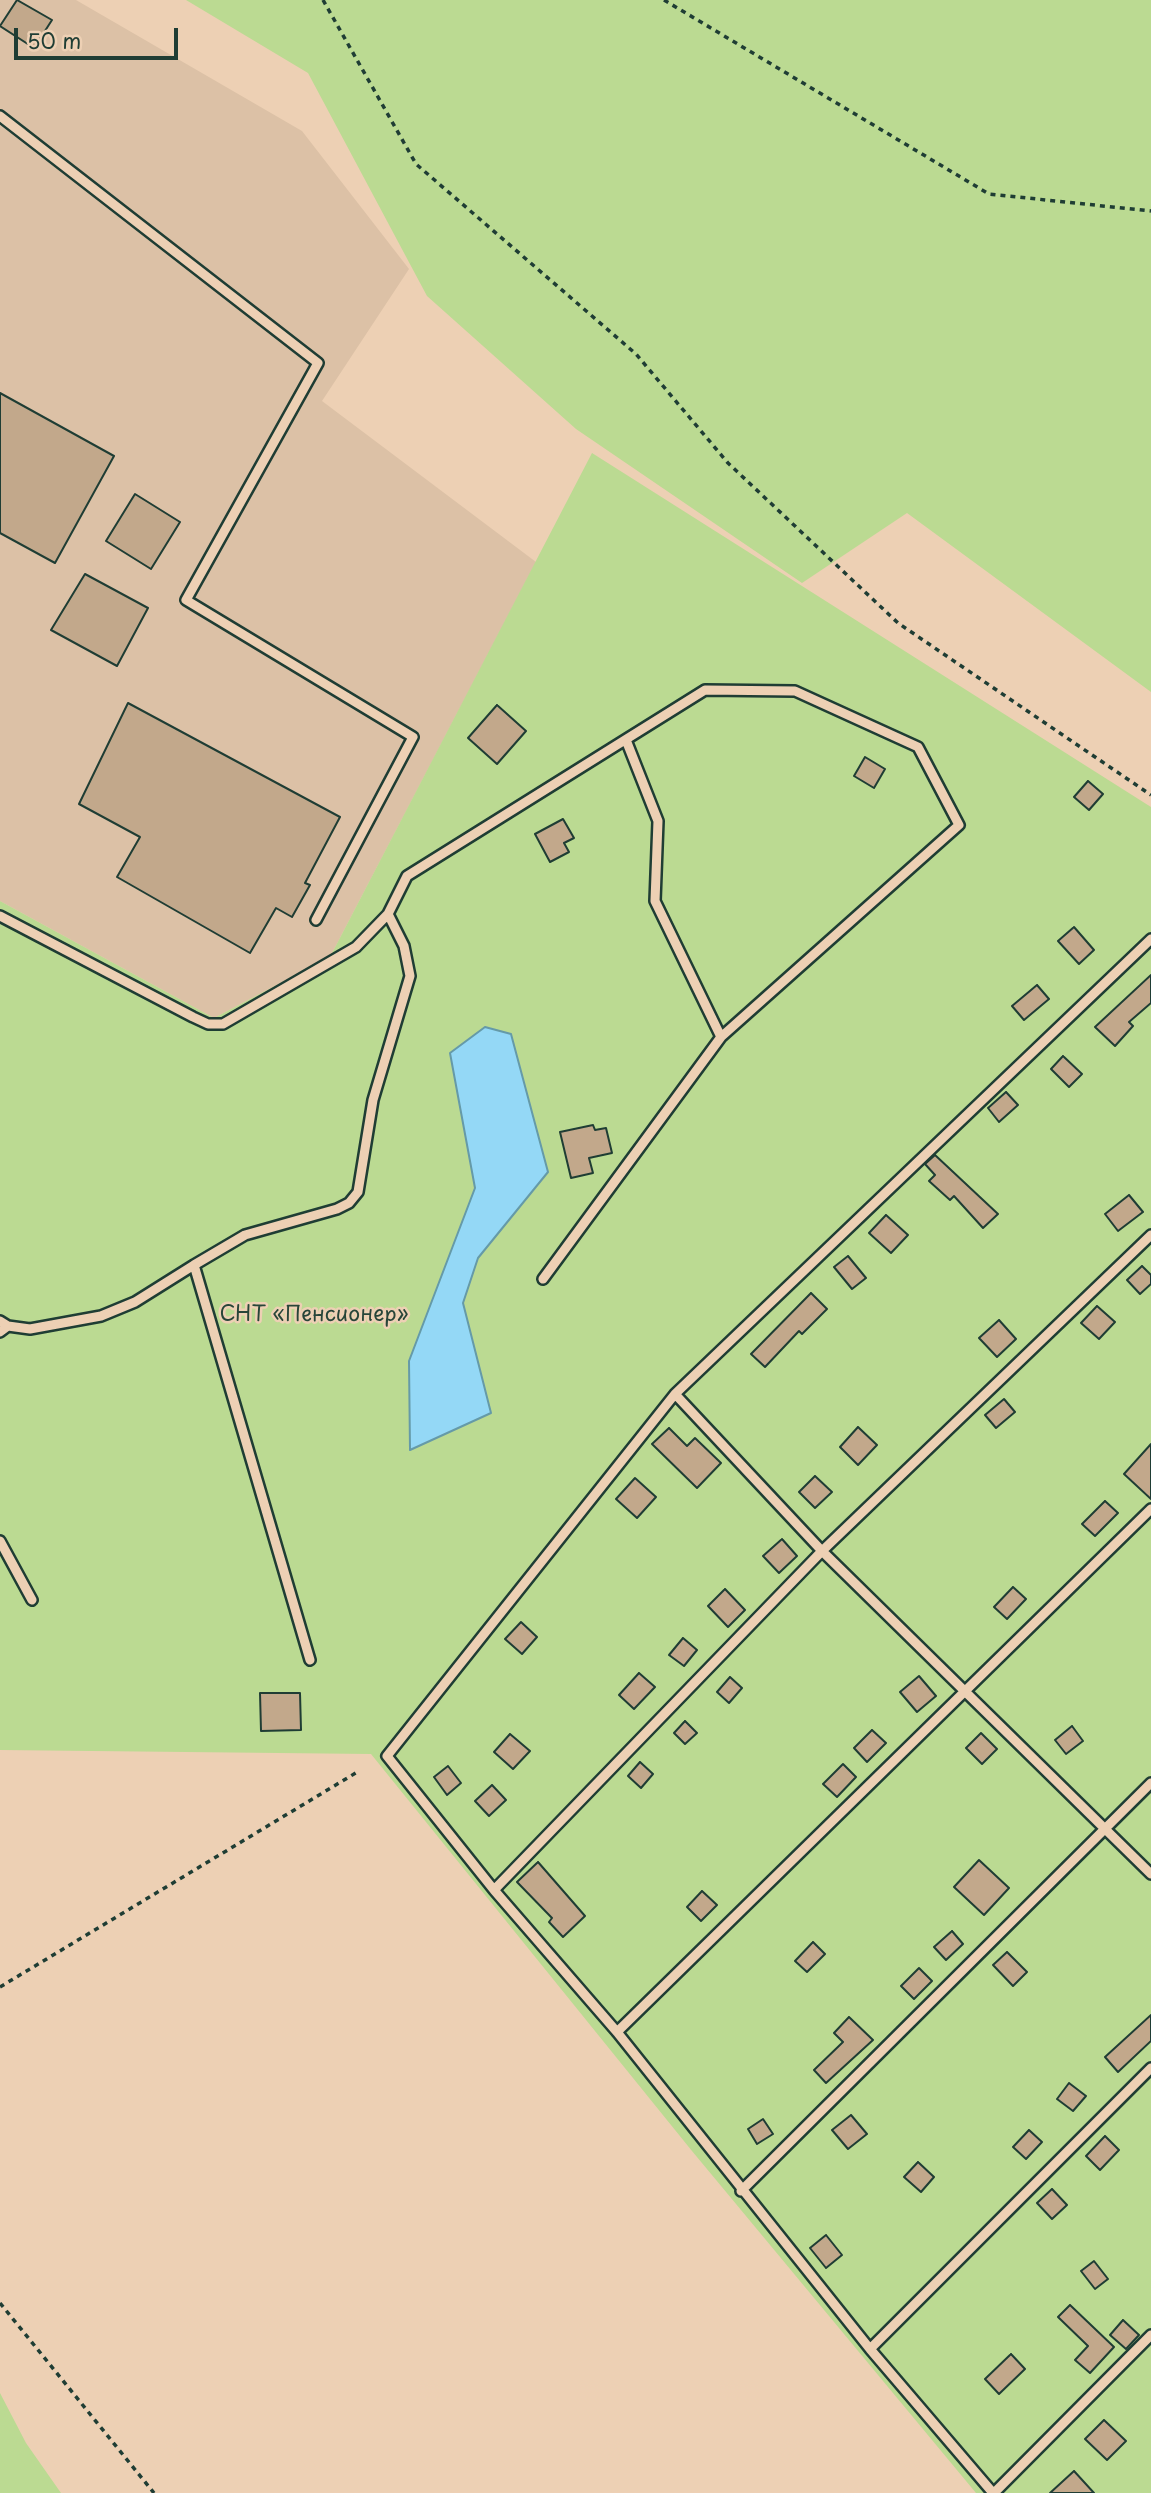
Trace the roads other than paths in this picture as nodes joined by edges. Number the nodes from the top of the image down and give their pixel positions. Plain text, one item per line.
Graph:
1 (0, 116) edge
2 (626, 740) junction
3 (388, 914) junction
4 (0, 916) edge
5 (316, 920) dead end
6 (1151, 939) edge
7 (721, 1037) junction
8 (1151, 1235) edge
9 (194, 1265) junction
10 (543, 1279) dead end
11 (3, 1326) edge
12 (675, 1394) junction
13 (1151, 1509) edge
14 (0, 1541) edge
15 (822, 1551) junction
16 (32, 1600) dead end
17 (310, 1660) dead end
18 (966, 1689) junction
19 (1151, 1783) edge
20 (1104, 1830) junction
21 (1151, 1874) edge
22 (494, 1890) junction
23 (617, 2032) junction
24 (1151, 2068) edge
25 (741, 2191) junction
26 (1151, 2335) edge
27 (870, 2349) junction
28 (993, 2493) edge

1 - 5 lane
2 - 3 lane
2 - 7 lane
2 - 7 lane
3 - 4 lane
3 - 9 lane
6 - 12 lane
7 - 10 lane
8 - 15 lane
9 - 11 lane
9 - 17 lane
12 - 15 lane
12 - 22 lane
13 - 18 lane
14 - 16 lane
15 - 18 lane
15 - 22 lane
18 - 20 lane
18 - 23 lane
19 - 20 lane
20 - 21 lane
20 - 25 lane
22 - 23 lane
23 - 25 lane
24 - 27 lane
25 - 27 lane
26 - 28 lane
27 - 28 lane

